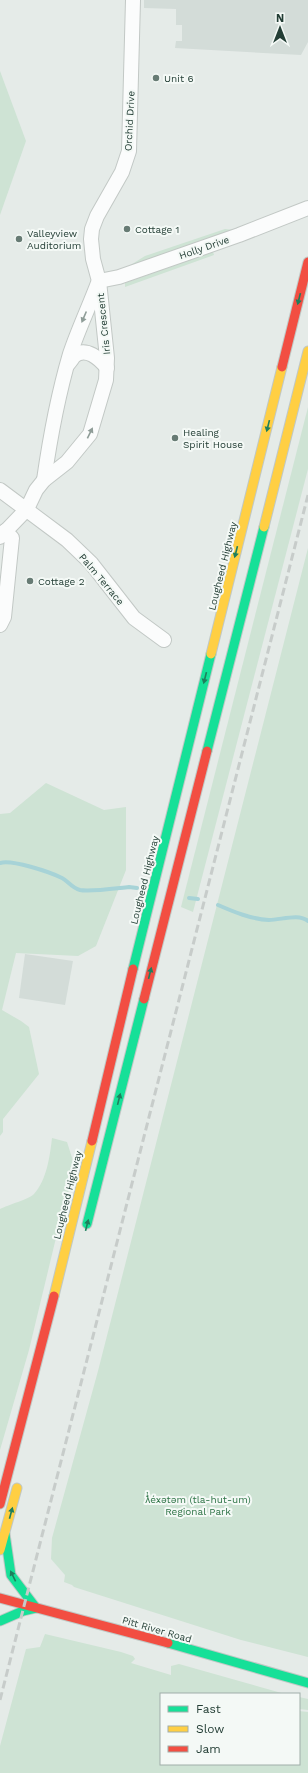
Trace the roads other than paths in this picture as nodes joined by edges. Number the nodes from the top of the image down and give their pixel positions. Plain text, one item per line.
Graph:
1 (133, 0) edge
2 (308, 208) edge
3 (308, 262) edge
4 (99, 281) junction
5 (308, 351) edge
6 (67, 364) junction
7 (107, 368) junction
8 (50, 441) junction
9 (77, 449) junction
10 (44, 480) junction
11 (0, 490) edge
12 (27, 509) junction
13 (2, 534) edge
14 (0, 625) edge
15 (164, 640) dead end
16 (85, 1233) dead end
17 (20, 1480) dead end
18 (0, 1504) edge
19 (5, 1534) junction
20 (0, 1550) edge
21 (0, 1598) edge
22 (36, 1608) junction
23 (0, 1620) edge
24 (308, 1684) edge

1 - 4 street, Orchid Drive
2 - 4 street, Holly Drive
3 -> 18 main road, Lougheed Highway
4 -> 6 street, Iris Crescent
4 - 7 street, Iris Crescent
16 -> 5 main road
6 - 7 street
6 - 8 street, Iris Crescent
9 -> 7 street, Iris Crescent
8 - 9 street
8 - 10 street, Iris Crescent
9 - 10 street, Iris Crescent
10 - 12 street, Iris Crescent
11 - 12 street, Palm Terrace
12 - 13 street
12 - 15 street, Palm Terrace
13 - 14 street
19 -> 17 main road
19 - 20 main road
22 -> 19 main road
21 - 22 main road, Pitt River Road
22 - 23 main road
22 - 24 main road, Pitt River Road

